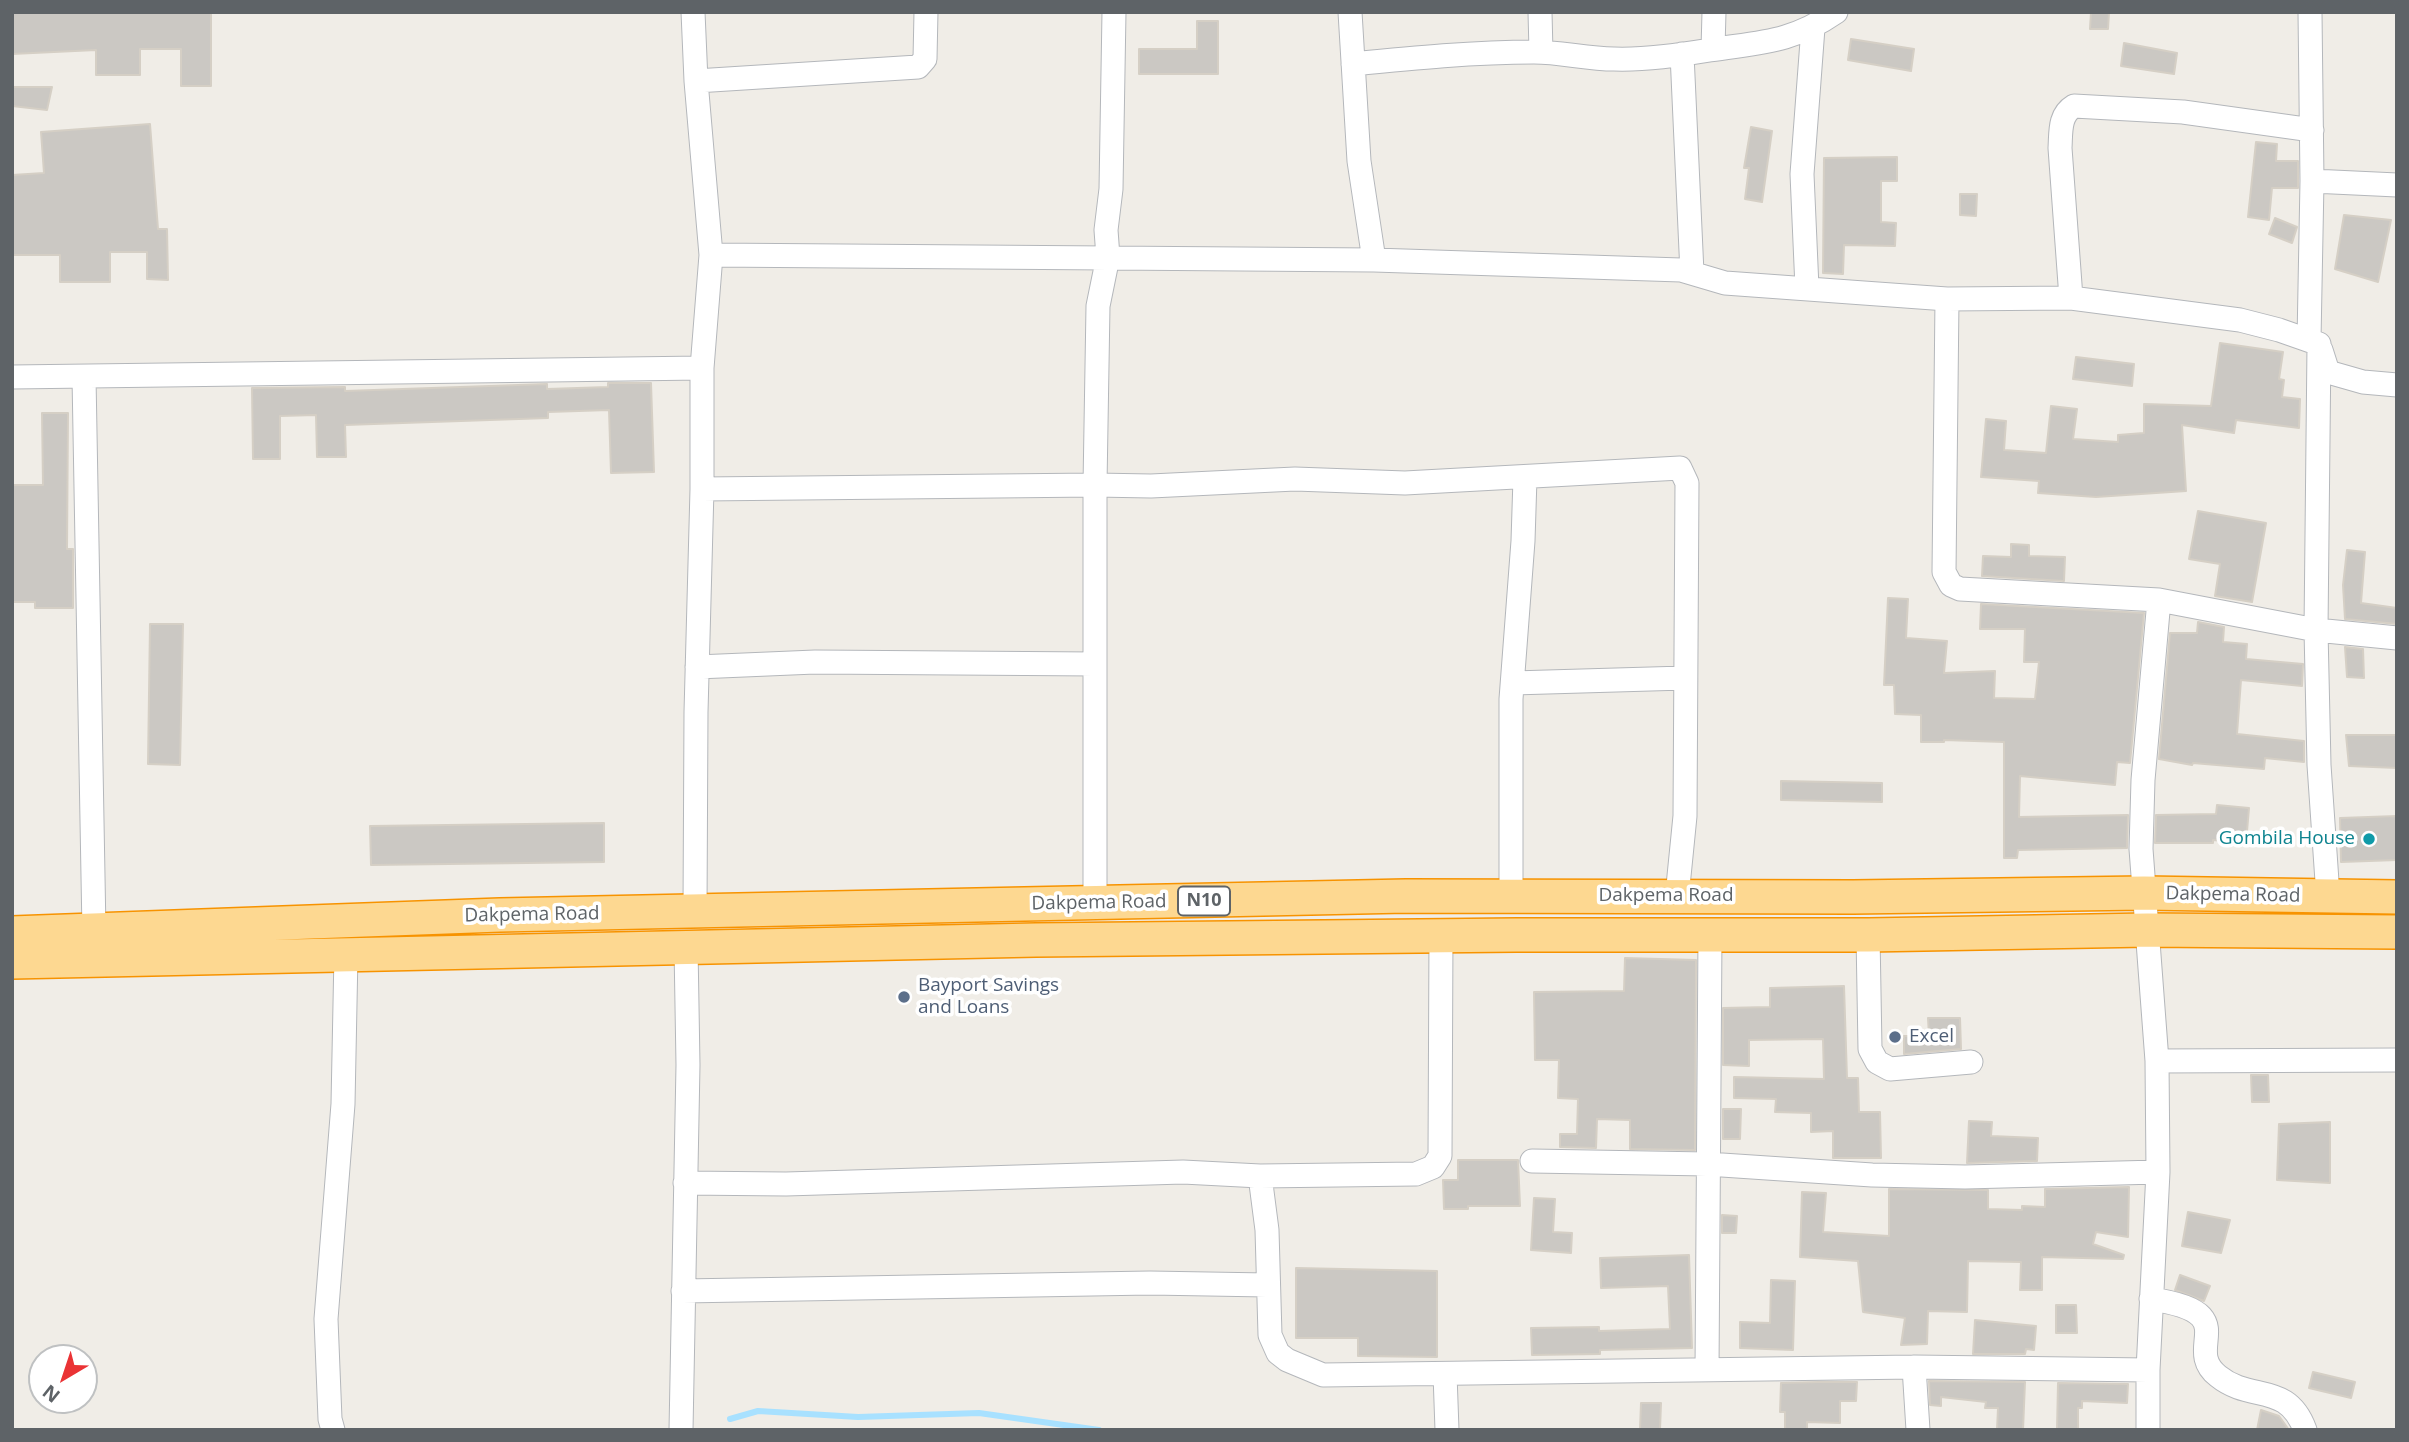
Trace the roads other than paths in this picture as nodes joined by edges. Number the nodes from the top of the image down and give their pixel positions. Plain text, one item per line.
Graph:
1 (693, 12) edge
2 (926, 12) edge
3 (1115, 12) edge
4 (1350, 12) edge
5 (1540, 12) edge
6 (1714, 12) edge
7 (1836, 12) edge
8 (2310, 12) edge
9 (1813, 27) junction
10 (1713, 49) junction
11 (1541, 52) junction
12 (1682, 54) junction
13 (1353, 64) junction
14 (696, 81) junction
15 (2312, 130) junction
16 (2312, 181) junction
17 (2397, 185) edge
18 (711, 255) junction
19 (1108, 257) junction
20 (1374, 260) junction
21 (1692, 273) junction
22 (1807, 288) junction
23 (2071, 298) junction
24 (1947, 299) junction
25 (2319, 344) junction
26 (702, 368) junction
27 (12, 377) edge
28 (84, 377) junction
29 (2397, 385) edge
30 (1525, 478) junction
31 (1095, 485) junction
32 (702, 489) junction
33 (2159, 600) junction
34 (2316, 630) junction
35 (2397, 638) edge
36 (1095, 664) junction
37 (697, 667) junction
38 (1685, 678) junction
39 (1513, 683) junction
40 (2144, 893) junction
41 (1511, 895) junction
42 (1677, 896) junction
43 (2328, 896) junction
44 (2397, 897) edge
45 (1095, 904) junction
46 (695, 911) junction
47 (2147, 930) junction
48 (94, 931) junction
49 (2397, 932) edge
50 (12, 933) edge
51 (1441, 935) junction
52 (1710, 935) junction
53 (1868, 935) junction
54 (686, 947) junction
55 (346, 954) junction
56 (12, 962) edge
57 (2397, 1060) edge
58 (2157, 1061) junction
59 (1972, 1062) dead end
60 (1532, 1161) dead end
61 (1707, 1164) junction
62 (2158, 1172) junction
63 (1260, 1176) junction
64 (685, 1183) junction
65 (1267, 1285) junction
66 (683, 1291) junction
67 (2151, 1299) junction
68 (1914, 1367) junction
69 (1707, 1370) junction
70 (2148, 1370) junction
71 (1445, 1374) junction
72 (334, 1430) edge
73 (681, 1430) edge
74 (1447, 1430) edge
75 (1918, 1430) edge
76 (2148, 1430) edge
77 (2305, 1430) edge

1 - 14 street
2 - 14 street
3 - 19 street
4 - 13 street
5 - 11 street
6 - 10 street
7 - 9 street
8 - 15 street
9 - 10 street
9 - 22 street
10 - 12 street
11 - 12 street
11 - 13 street
12 - 21 street
13 - 20 street
14 - 18 street
15 - 16 street
15 - 23 street
16 - 17 street
16 - 25 street
18 - 19 street
18 - 26 street
19 - 20 street
19 - 31 street
20 - 21 street
21 - 22 street
22 - 24 street
23 - 24 street
23 - 25 street
24 - 33 street
25 - 29 street
25 - 34 street
26 - 28 street
26 - 32 street
27 - 28 street
28 - 48 street
30 - 31 street
30 - 38 street
30 - 39 street
31 - 32 street
31 - 36 street
32 - 37 street
33 - 34 street
33 - 40 street
34 - 35 street
34 - 43 street
36 - 37 street
36 - 45 street
37 - 46 street
38 - 39 street
38 - 42 street
39 - 41 street
40 - 42 highway, Dakpema Road / N10
40 - 43 highway, Dakpema Road / N10
40 - 47 street
41 - 42 highway, Dakpema Road / N10
41 - 45 highway, Dakpema Road / N10
43 - 44 highway, Dakpema Road / N10
45 - 46 highway, Dakpema Road / N10
46 - 48 highway, Dakpema Road / N10
47 - 49 highway, Dakpema Road / N10
47 - 53 highway, Dakpema Road / N10
47 - 58 street
48 - 50 highway, Dakpema Road / N10
51 - 52 highway, Dakpema Road / N10
51 - 54 highway, Dakpema Road / N10
51 - 63 street
52 - 53 highway, Dakpema Road / N10
52 - 61 street
53 - 59 street
54 - 55 highway, Dakpema Road / N10
54 - 64 street
55 - 56 highway, Dakpema Road / N10
55 - 72 street
57 - 58 street
58 - 62 street
60 - 61 street
61 - 62 street
61 - 69 street
62 - 67 street
63 - 64 street
63 - 65 street
64 - 66 street
65 - 66 street
65 - 71 street
66 - 73 street
67 - 70 street
67 - 77 street
68 - 69 street
68 - 70 street
68 - 75 street
69 - 71 street
70 - 76 street
71 - 74 street

